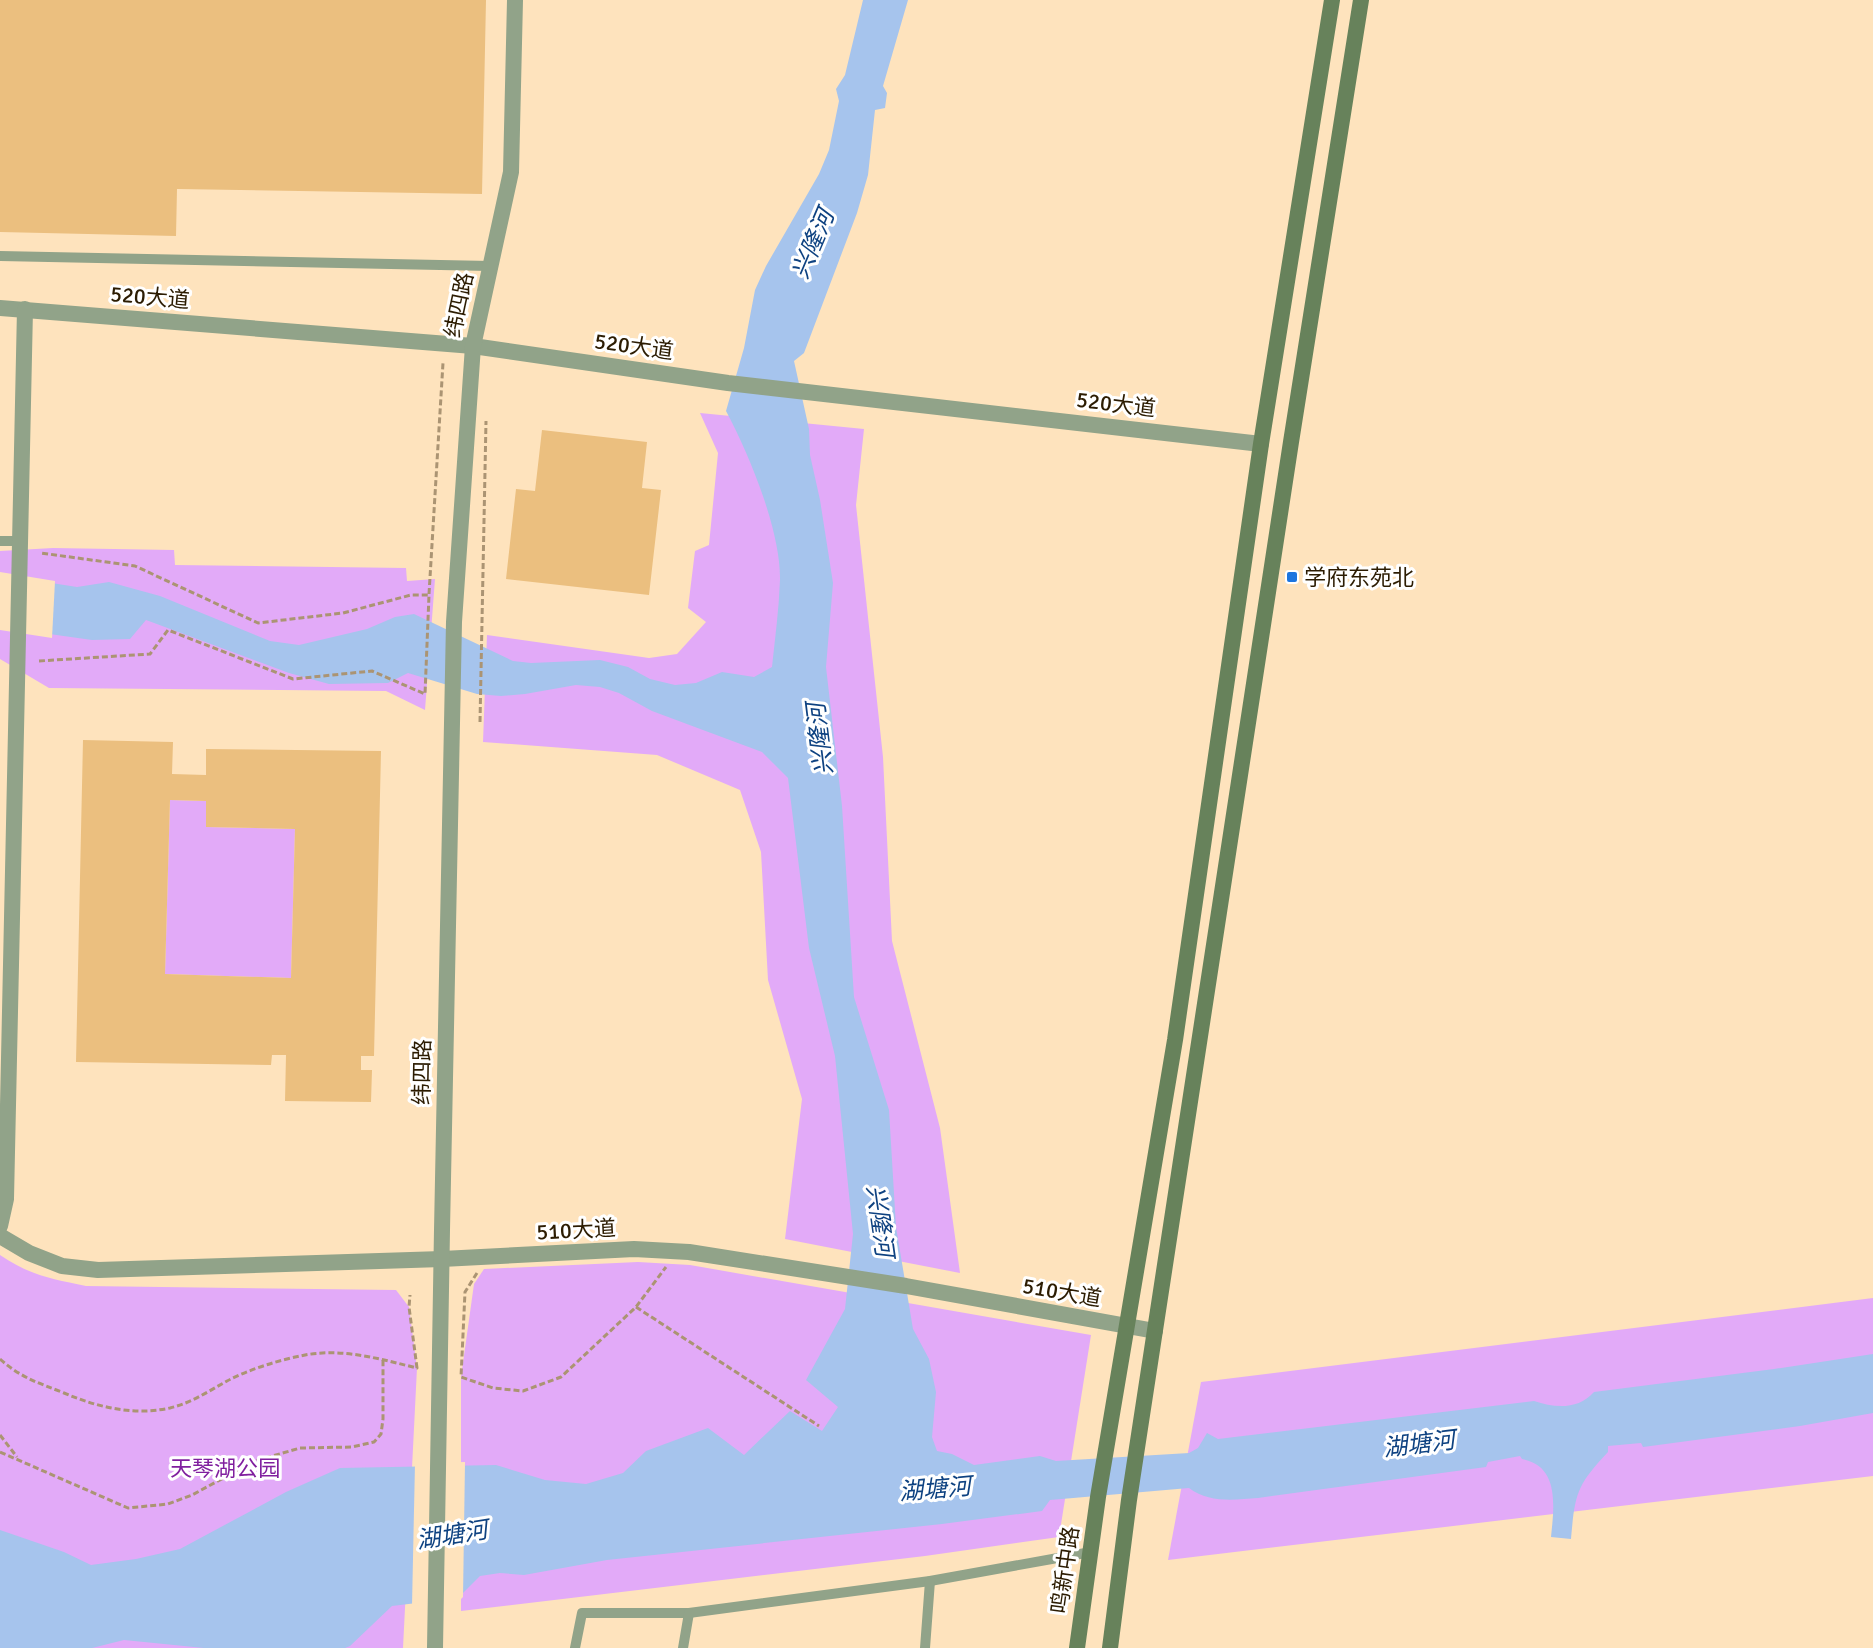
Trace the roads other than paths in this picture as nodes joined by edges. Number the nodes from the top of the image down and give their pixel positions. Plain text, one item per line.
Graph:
1 (515, 0) edge
2 (1332, 0) edge
3 (1361, 0) edge
4 (0, 256) edge
5 (490, 266) junction
6 (0, 308) edge
7 (25, 309) junction
8 (473, 346) junction
9 (1261, 444) junction
10 (0, 541) edge
11 (21, 541) junction
12 (0, 1226) edge
13 (0, 1236) edge
14 (442, 1259) junction
15 (1127, 1326) junction
16 (1155, 1331) junction
17 (1091, 1552) junction
18 (930, 1581) junction
19 (689, 1613) junction
20 (435, 1648) edge
21 (575, 1648) edge
22 (683, 1648) edge
23 (925, 1648) edge
24 (1077, 1648) edge
25 (1110, 1648) edge

1 - 5 street, 纬四路
2 - 9 main road, 鸣新中路
3 - 16 main road
4 - 5 lane
5 - 8 street, 纬四路
6 - 7 street, 520大道
7 - 8 street, 520大道
7 - 11 street
8 - 9 street, 520大道
8 - 14 street, 纬四路
9 - 15 main road, 鸣新中路
10 - 11 lane
11 - 12 street
13 - 14 street, 510大道
14 - 15 street, 510大道
14 - 20 street, 纬四路
15 - 16 street, 510大道
15 - 17 main road, 鸣新中路
16 - 25 main road
17 - 18 lane
17 - 24 main road, 鸣新中路
18 - 19 lane
18 - 23 lane
19 - 21 lane
19 - 22 lane

